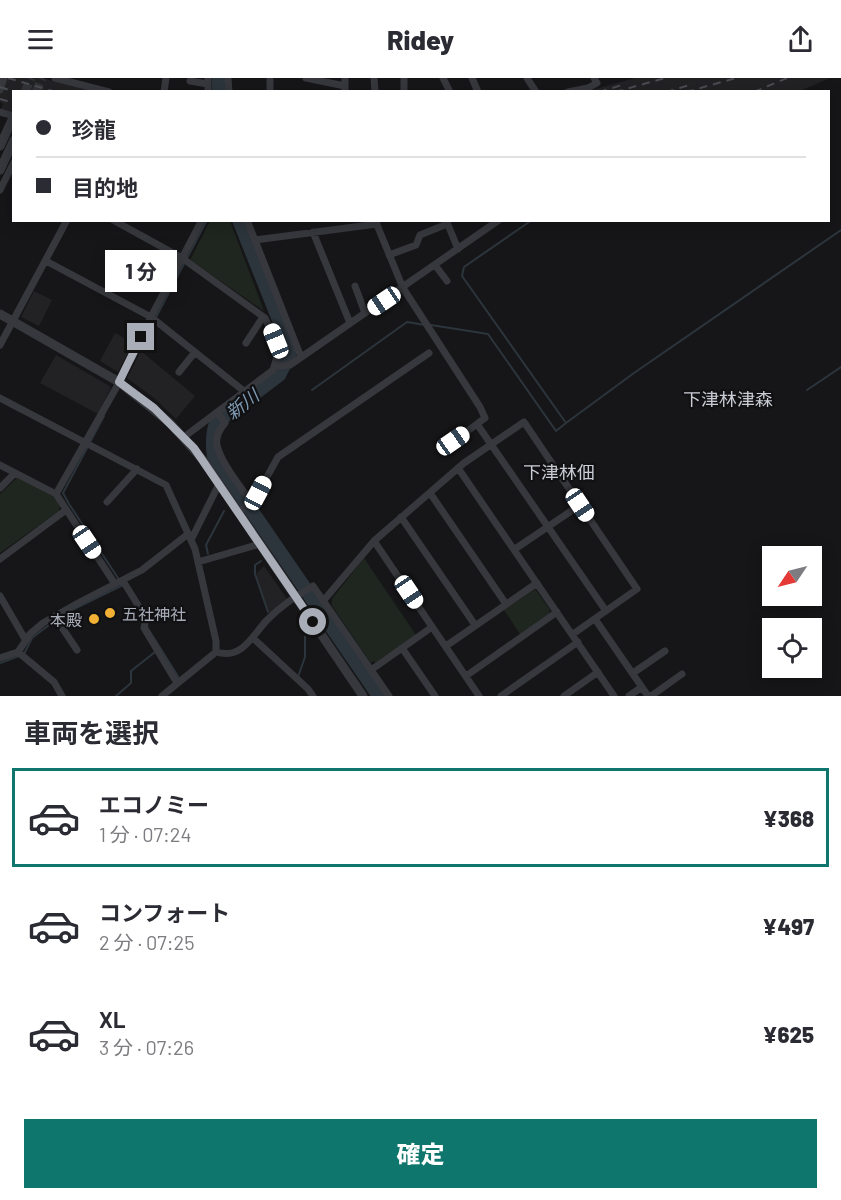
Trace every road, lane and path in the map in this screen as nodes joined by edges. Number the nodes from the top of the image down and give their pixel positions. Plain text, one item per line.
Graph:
1 (4, 78) edge
2 (55, 78) edge
3 (306, 78) edge
4 (594, 78) edge
5 (190, 81) dead end
6 (208, 85) edge
7 (345, 85) edge
8 (0, 90) edge
9 (101, 90) edge
10 (578, 90) edge
11 (2, 113) edge
12 (12, 120) edge
13 (0, 122) edge
14 (12, 144) edge
15 (0, 146) edge
16 (12, 166) edge
17 (0, 170) edge
18 (0, 190) edge
19 (66, 222) edge
20 (117, 222) edge
21 (201, 222) edge
22 (248, 222) edge
23 (376, 222) edge
24 (447, 222) edge
25 (496, 222) edge
26 (344, 224) edge
27 (313, 232) junction
28 (255, 240) junction
29 (458, 249) junction
30 (389, 255) junction
31 (182, 258) junction
32 (46, 261) junction
33 (435, 265) junction
34 (447, 281) dead end
35 (355, 286) dead end
36 (403, 288) junction
37 (365, 313) junction
38 (0, 314) edge
39 (151, 316) junction
40 (263, 317) junction
41 (13, 322) junction
42 (350, 323) junction
43 (246, 343) dead end
44 (0, 345) edge
45 (195, 352) junction
46 (429, 352) dead end
47 (301, 357) junction
48 (275, 366) junction
49 (179, 372) dead end
50 (119, 382) junction
51 (245, 392) junction
52 (0, 398) edge
53 (217, 412) junction
54 (477, 424) junction
55 (184, 437) junction
56 (450, 444) dead end
57 (87, 445) junction
58 (491, 445) junction
59 (0, 465) edge
60 (459, 468) junction
61 (136, 469) junction
62 (15, 473) junction
63 (219, 484) junction
64 (0, 488) edge
65 (430, 492) junction
66 (56, 494) junction
67 (107, 502) dead end
68 (580, 505) junction
69 (245, 507) junction
70 (66, 510) junction
71 (401, 517) junction
72 (547, 527) junction
73 (190, 537) junction
74 (374, 541) junction
75 (260, 543) junction
76 (515, 549) junction
77 (0, 559) edge
78 (198, 562) junction
79 (119, 583) junction
80 (537, 583) junction
81 (302, 592) junction
82 (0, 596) edge
83 (324, 600) junction
84 (506, 604) junction
85 (606, 611) junction
86 (558, 612) junction
87 (55, 617) junction
88 (595, 619) junction
89 (475, 626) junction
90 (432, 627) junction
91 (573, 634) junction
92 (253, 638) junction
93 (25, 639) junction
94 (578, 642) junction
95 (446, 646) junction
96 (402, 648) junction
97 (77, 650) dead end
98 (665, 651) dead end
99 (18, 652) junction
100 (216, 652) junction
101 (0, 658) edge
102 (371, 670) junction
103 (598, 672) junction
104 (633, 673) junction
105 (682, 674) dead end
106 (466, 676) junction
107 (177, 682) junction
108 (642, 687) junction
109 (62, 696) edge
110 (162, 696) edge
111 (313, 696) edge
112 (363, 696) edge
113 (390, 696) edge
114 (435, 696) edge
115 (479, 696) edge
116 (501, 696) edge
117 (564, 696) edge
118 (614, 696) edge
119 (629, 696) edge
120 (650, 696) edge

1 - 8 street
2 - 9 street
3 - 7 street
4 - 10 street
5 - 6 street
11 - 13 street
12 - 15 street
14 - 17 street
16 - 18 street
19 - 32 street
20 - 31 street
21 - 31 street
22 - 28 street
23 - 26 street
23 - 30 street
24 - 29 street
24 - 30 street
25 - 29 street
26 - 27 street
27 - 28 street
27 - 42 street
28 - 47 street
29 - 33 street
30 - 36 street
31 - 39 street
31 - 40 street
32 - 39 street
32 - 41 street
33 - 34 street
33 - 36 street
35 - 37 street
36 - 37 street
36 - 54 street
37 - 42 street
38 - 41 street
39 - 45 street
39 - 50 street
40 - 43 street
40 - 48 street
41 - 44 street
41 - 50 street
42 - 47 street
45 - 49 street
45 - 51 street
46 - 69 street
47 - 48 street
48 - 51 street
50 - 55 street
50 - 57 street
51 - 53 street
52 - 57 street
53 - 55 street
53 - 69 street
54 - 56 street
54 - 58 street
55 - 63 street
57 - 61 street
57 - 66 street
58 - 60 street
58 - 68 street
58 - 72 street
59 - 62 street
60 - 65 street
60 - 76 street
61 - 67 street
61 - 73 street
62 - 64 street
62 - 66 street
63 - 69 street
63 - 73 street
65 - 71 street
65 - 84 street
66 - 70 street
68 - 72 street
68 - 85 street
69 - 75 street
70 - 77 street
70 - 79 street
71 - 74 street
71 - 89 street
72 - 76 street
72 - 85 street
73 - 78 street
73 - 79 street
74 - 83 street
74 - 90 street
75 - 78 street
75 - 81 street
76 - 80 street
78 - 100 street
79 - 87 street
79 - 107 street
80 - 84 street
80 - 86 street
81 - 83 street
81 - 92 street
81 - 112 street
82 - 93 street
83 - 102 street
84 - 89 street
85 - 88 street
86 - 91 street
86 - 106 street
87 - 93 street
87 - 97 street
88 - 91 street
88 - 104 street
89 - 95 street
90 - 95 street
90 - 96 street
91 - 94 street
92 - 100 street
92 - 111 street
93 - 99 street
94 - 103 street
94 - 116 street
95 - 106 street
96 - 102 street
96 - 114 street
98 - 104 street
99 - 101 street
99 - 109 street
100 - 107 street
102 - 113 street
103 - 117 street
103 - 118 street
104 - 108 street
105 - 120 street
106 - 115 street
107 - 110 street
108 - 119 street
108 - 120 street

